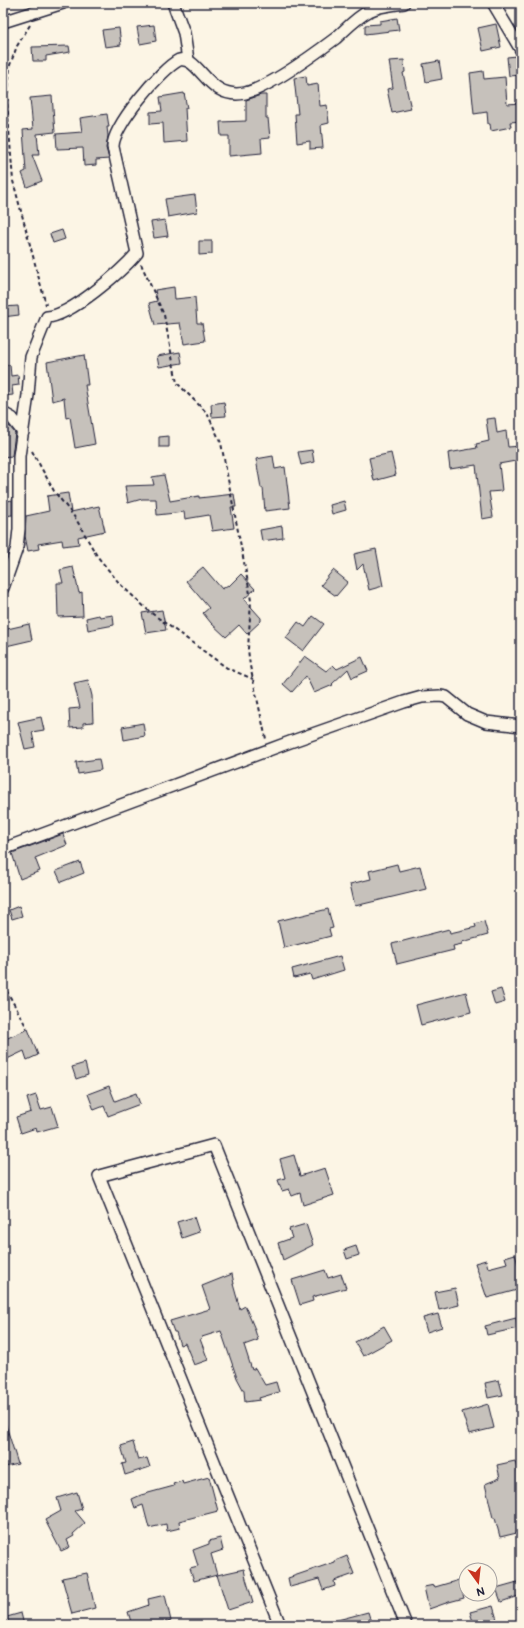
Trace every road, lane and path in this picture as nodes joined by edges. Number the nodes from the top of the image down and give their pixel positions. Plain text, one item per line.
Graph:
1 (63, 3) edge
2 (173, 3) edge
3 (404, 3) edge
4 (493, 3) edge
5 (39, 11) junction
6 (3, 22) edge
7 (521, 50) edge
8 (188, 60) junction
9 (3, 148) edge
10 (10, 155) junction
11 (137, 253) junction
12 (47, 317) junction
13 (3, 413) edge
14 (22, 432) junction
15 (3, 588) edge
16 (253, 679) junction
17 (521, 726) edge
18 (269, 750) junction
19 (3, 849) edge
20 (3, 984) edge
21 (27, 1028) dead end
22 (280, 1625) edge
23 (406, 1625) edge

1 - 5 street
2 - 8 street
3 - 8 street
4 - 7 street
5 - 6 street
5 - 10 path
8 - 11 street
9 - 10 path
10 - 12 path
11 - 12 street
11 - 16 path
12 - 14 street
13 - 14 street
14 - 15 street
14 - 16 path
16 - 18 path
17 - 18 street
18 - 19 street
20 - 21 path
22 - 23 street

